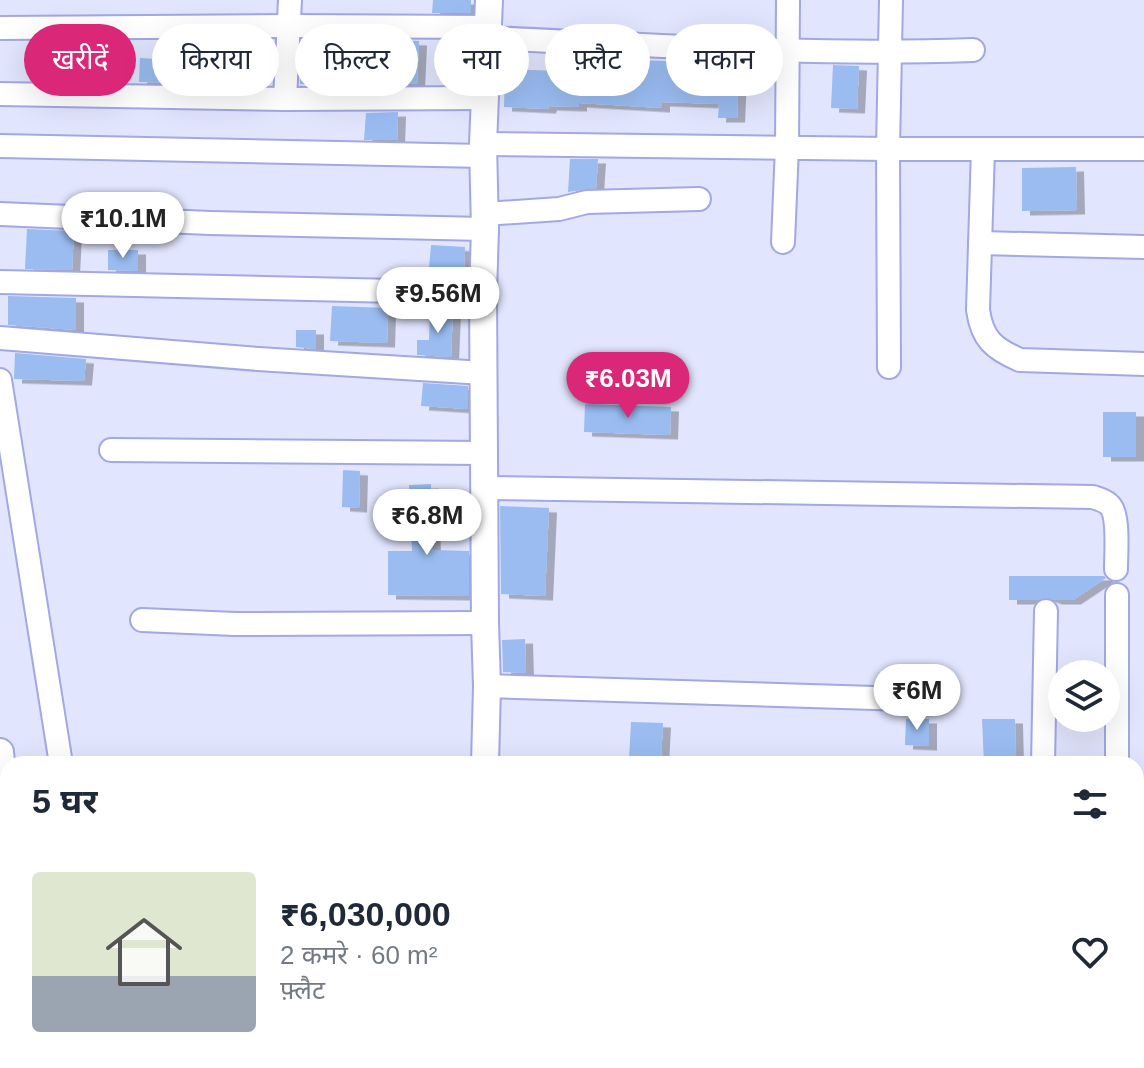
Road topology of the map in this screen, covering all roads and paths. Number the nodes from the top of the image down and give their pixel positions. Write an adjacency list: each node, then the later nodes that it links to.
1 (290, 0): 6 (street)
2 (489, 0): 5 (street)
3 (788, 0): 10 (street)
4 (891, 0): 12 (street)
5 (489, 24)
6 (288, 26): 7 (street); 8 (street); 15 (street)
7 (0, 28)
8 (434, 30)
9 (529, 34): 10 (street)
10 (787, 50): 12 (street); 17 (street)
11 (973, 50): 12 (street)
12 (889, 53): 18 (street)
13 (0, 94): 15 (street)
14 (486, 98): 15 (street); 21 (street)
15 (285, 99)
16 (0, 146): 21 (street)
17 (787, 147): 18 (street); 21 (street); 25 (street)
18 (888, 149): 19 (street); 32 (street)
19 (983, 149): 20 (street); 26 (street)
20 (1144, 149)
21 (483, 150): 24 (street)
22 (699, 199): 24 (street)
23 (0, 214): 24 (street)
24 (485, 222): 29 (street)
25 (783, 242)
26 (980, 243): 27 (street); 31 (street)
27 (1144, 247)
28 (0, 282): 29 (street)
29 (483, 293): 33 (street)
30 (0, 338): 33 (street)
31 (1144, 364)
32 (889, 367)
33 (484, 373): 36 (street)
34 (0, 380): 45 (street)
35 (111, 450): 36 (street)
36 (485, 453): 37 (street)
37 (485, 488): 38 (street); 42 (street)
38 (1116, 569)
39 (1117, 595): 48 (street)
40 (1046, 611): 47 (street)
41 (142, 620): 42 (street)
42 (485, 623): 43 (street)
43 (487, 686): 44 (street); 46 (street)
44 (906, 699)
45 (60, 756)
46 (485, 756)
47 (1043, 756)
48 (1117, 756)

